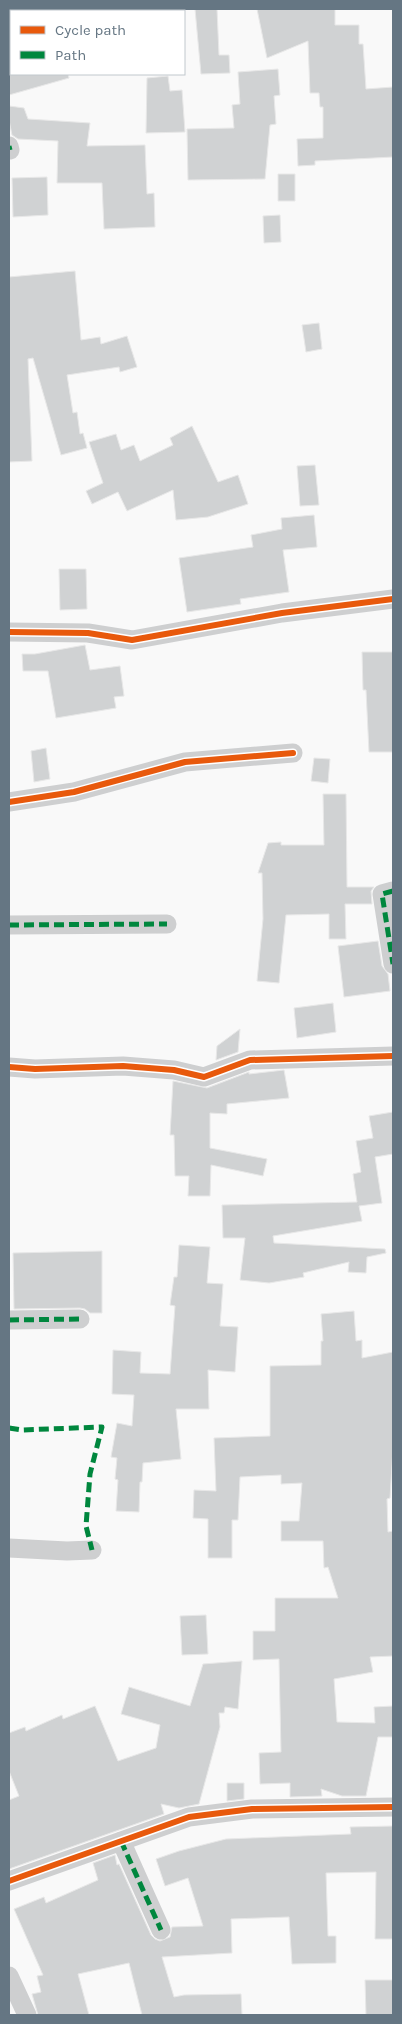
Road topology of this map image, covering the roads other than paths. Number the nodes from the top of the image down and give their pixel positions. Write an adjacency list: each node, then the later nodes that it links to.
1 (393, 599): 2 (street)
2 (9, 632)
3 (293, 752): 4 (street)
4 (9, 802)
5 (393, 891): 8 (street)
6 (167, 924): 7 (street)
7 (9, 925)
8 (393, 964)
9 (393, 1056): 10 (street)
10 (9, 1067)
11 (80, 1319): 12 (street)
12 (9, 1320)
13 (9, 1548): 14 (street)
14 (92, 1550)
15 (393, 1807): 16 (street)
16 (121, 1841): 17 (street); 18 (street)
17 (9, 1881)
18 (161, 1930)
19 (9, 1976): 20 (street)
20 (26, 2015)

